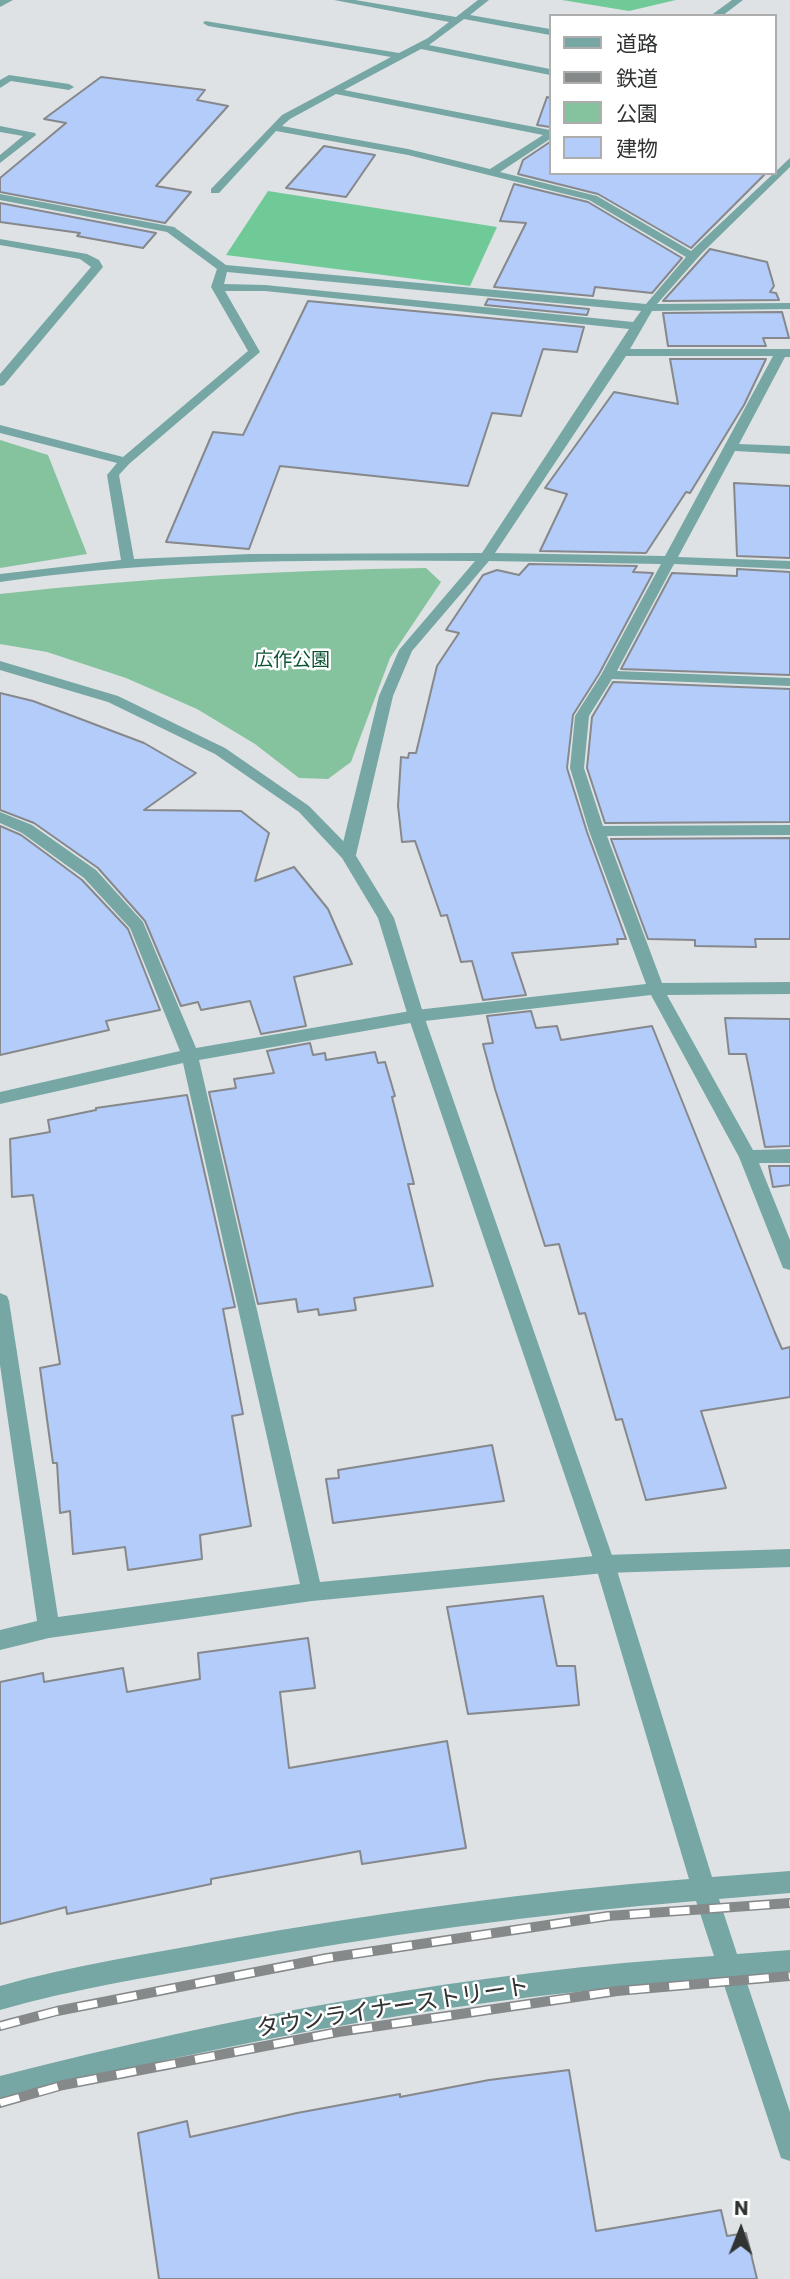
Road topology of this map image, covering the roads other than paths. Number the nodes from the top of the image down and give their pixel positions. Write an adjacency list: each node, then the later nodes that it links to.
1 (8, 0): 5 (street)
2 (339, 0): 7 (street)
3 (484, 0): 7 (street)
4 (738, 0): 6 (street)
5 (0, 4)
6 (718, 14)
7 (460, 18): 9 (street); 10 (street)
8 (208, 23): 11 (street)
9 (548, 32)
10 (419, 46): 11 (street); 12 (street)
11 (400, 56): 15 (street)
12 (548, 72)
13 (0, 85): 14 (street)
14 (69, 87)
15 (334, 91): 16 (street); 18 (street)
16 (274, 128): 22 (street); 23 (street)
17 (0, 130): 20 (street)
18 (548, 134)
19 (548, 135): 22 (street)
20 (0, 160)
21 (790, 161): 26 (street)
22 (494, 172): 26 (street)
23 (215, 191)
24 (2, 201): 27 (street)
25 (0, 242): 34 (street)
26 (694, 257): 30 (street)
27 (223, 268): 28 (street); 30 (street)
28 (217, 287): 31 (street); 38 (street)
29 (790, 306): 30 (street)
30 (649, 307): 31 (street)
31 (635, 326): 32 (street)
32 (622, 352): 33 (street); 39 (street)
33 (785, 353): 36 (street)
34 (0, 382)
35 (0, 429): 38 (street)
36 (730, 447): 37 (street); 40 (street)
37 (790, 450)
38 (125, 461): 41 (street)
39 (487, 555): 40 (street); 41 (street); 50 (street)
40 (670, 559): 42 (street); 45 (street)
41 (128, 565): 43 (street)
42 (790, 565)
43 (0, 578)
44 (0, 665): 50 (street)
45 (608, 675): 46 (street); 49 (street)
46 (790, 682)
47 (0, 817): 54 (street)
48 (790, 830): 49 (street)
49 (597, 831): 52 (street)
50 (348, 855): 53 (street)
51 (790, 988): 52 (street)
52 (656, 989): 53 (street); 57 (street)
53 (416, 1016): 54 (street); 61 (street)
54 (190, 1055): 55 (street); 62 (street)
55 (0, 1098)
56 (790, 1156): 57 (street)
57 (748, 1157): 58 (street)
58 (790, 1263)
59 (0, 1301): 63 (street)
60 (790, 1558): 61 (street)
61 (605, 1564): 62 (street); 66 (street)
62 (313, 1591): 63 (street)
63 (49, 1628): 64 (street)
64 (0, 1640)
65 (790, 1882): 66 (street)
66 (704, 1889): 68 (street); 69 (street)
67 (790, 1962): 68 (street, タウンライナーストリート)
68 (731, 1966): 70 (street, タウンライナーストリート); 71 (street)
69 (0, 1997)
70 (0, 2088)
71 (790, 2149)

